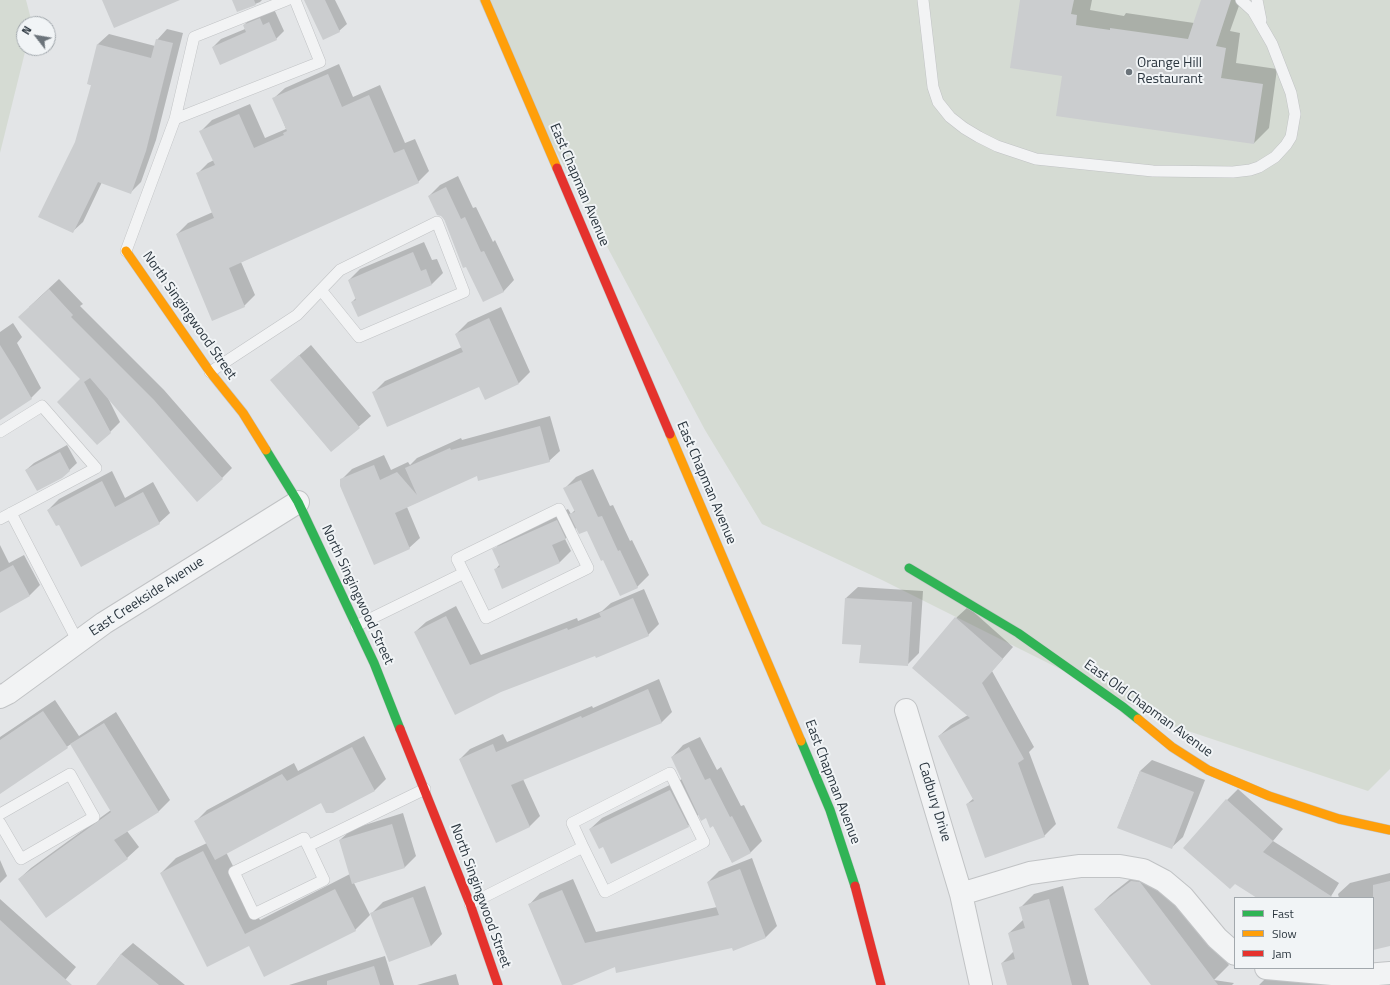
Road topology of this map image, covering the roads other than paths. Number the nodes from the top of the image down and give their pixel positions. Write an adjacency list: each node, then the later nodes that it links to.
1 (287, 0): 8 (lane)
2 (295, 0): 8 (lane)
3 (485, 0): 34 (street, East Chapman Avenue)
4 (923, 0): 7 (lane)
5 (1240, 0): 7 (lane)
6 (1257, 0): 7 (lane)
7 (1261, 24)
8 (175, 119): 9 (lane)
9 (126, 251): 11 (street, North Singingwood Street)
10 (321, 290): 10 (lane); 11 (lane)
11 (210, 372): 13 (street, North Singingwood Street)
12 (0, 432): 14 (lane)
13 (298, 502): 18 (street, North Singingwood Street); 19 (street, East Creekside Avenue)
14 (11, 513): 15 (lane); 19 (lane)
15 (0, 519)
16 (909, 568): 25 (street, East Old Chapman Avenue)
17 (464, 573): 17 (lane); 18 (lane)
18 (356, 626): 22 (street, North Singingwood Street)
19 (78, 642): 20 (street, East Creekside Avenue)
20 (0, 697)
21 (906, 710): 28 (street, Cadbury Drive)
22 (425, 789): 26 (lane); 29 (street, North Singingwood Street)
23 (0, 814): 24 (lane)
24 (0, 823)
25 (1390, 830)
26 (308, 846): 26 (lane)
27 (583, 847): 27 (lane); 29 (lane)
28 (961, 894): 30 (street); 35 (street, Cadbury Drive)
29 (470, 904): 33 (street, North Singingwood Street)
30 (1234, 953)
31 (1277, 969): 32 (street)
32 (1390, 973)
33 (498, 985)
34 (881, 985)
35 (981, 985)

